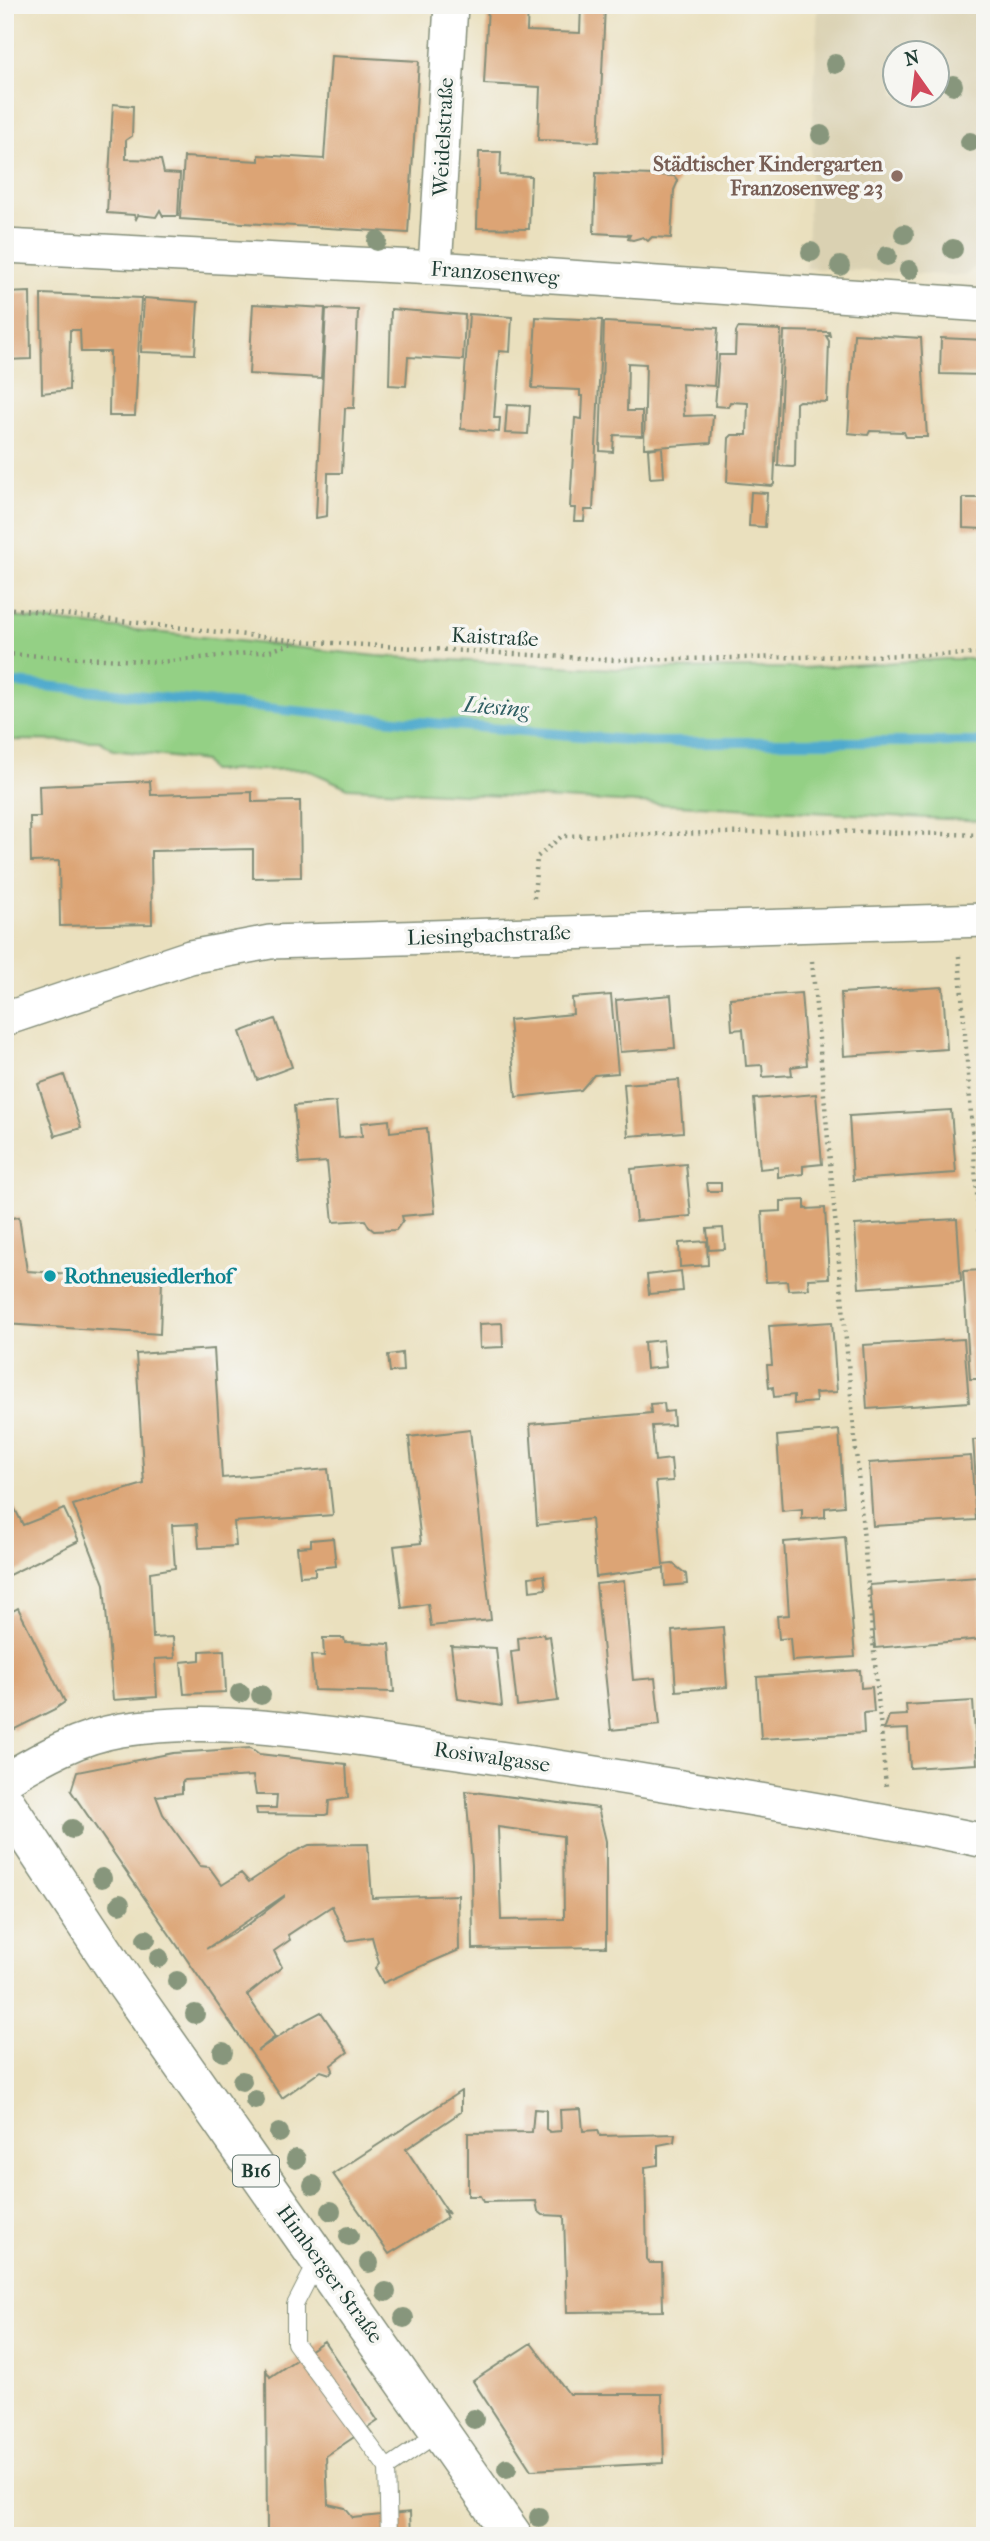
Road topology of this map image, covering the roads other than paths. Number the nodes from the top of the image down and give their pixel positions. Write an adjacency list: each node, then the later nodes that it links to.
1 (451, 5): 3 (street, Weidelstraße)
2 (5, 246): 3 (street, Franzosenweg)
3 (435, 268): 4 (street, Franzosenweg)
4 (985, 305)
5 (971, 920): 6 (street, Liesingbachstraße)
6 (5, 1019)
7 (5, 1780): 9 (street, Rosiwalgasse)
8 (5, 1802): 10 (main road, Himberger Straße / B16)
9 (985, 1841)
10 (318, 2260): 11 (main road, Himberger Straße / B16); 12 (lane)
11 (441, 2431): 12 (lane); 14 (main road, Himberger Straße / B16)
12 (387, 2468): 13 (lane)
13 (389, 2536)
14 (513, 2536)

